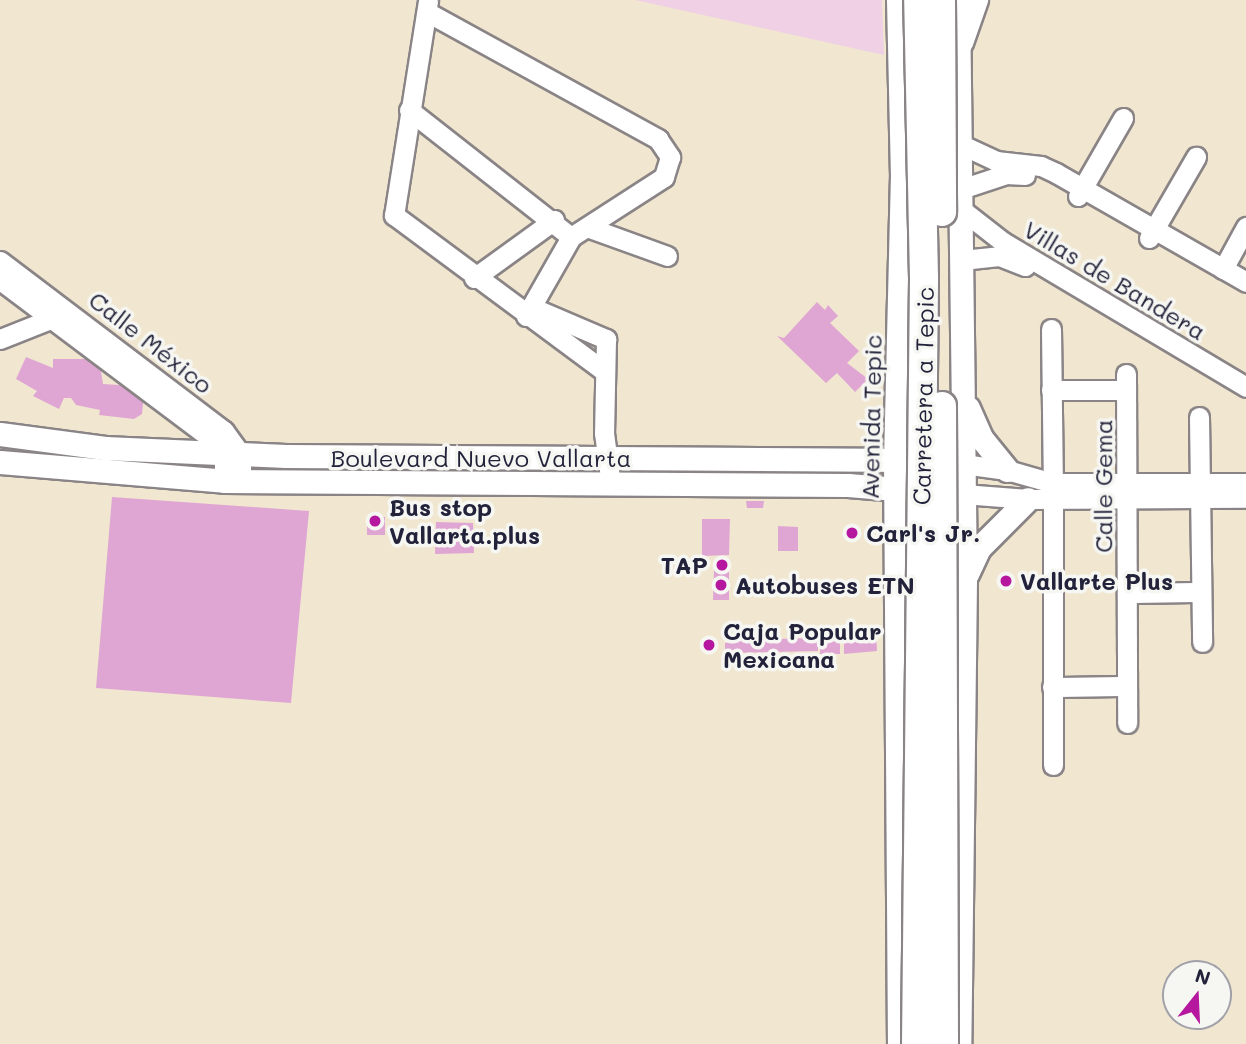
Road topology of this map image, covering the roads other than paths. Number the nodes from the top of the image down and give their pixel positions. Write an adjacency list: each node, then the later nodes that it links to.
1 (898, 0): 42 (main road, Avenida Tepic)
2 (918, 0): 67 (highway, Carretera a Tepic, bridge)
3 (941, 0): 68 (highway, Carretera a Tepic, bridge)
4 (958, 0): 7 (main road)
5 (978, 0): 7 (street)
6 (428, 6): 8 (street); 17 (street)
7 (958, 64): 10 (main road)
8 (409, 110): 15 (street); 24 (street)
9 (1123, 118): 13 (street)
10 (960, 144): 12 (street); 14 (main road)
11 (1196, 157): 18 (street)
12 (1006, 168): 13 (street); 14 (street)
13 (1080, 193): 18 (street)
14 (961, 200): 19 (street, Villas de Bandera); 21 (main road)
15 (554, 220): 17 (street); 24 (street)
16 (1246, 226): 23 (street)
17 (579, 232): 20 (street); 28 (street)
18 (1151, 235): 23 (street); 27 (street)
19 (1001, 249): 21 (street, Villas de Bandera); 33 (street, Villas de Bandera)
20 (667, 256)
21 (962, 260): 36 (main road)
22 (0, 261): 40 (street, Calle México)
23 (1223, 269): 26 (street)
24 (474, 278): 28 (street)
25 (0, 279): 29 (street, Calle México)
26 (1246, 282)
27 (1246, 296)
28 (529, 312): 32 (street); 32 (street)
29 (53, 318): 31 (street); 40 (street, Calle México)
30 (1051, 329): 35 (street)
31 (0, 339)
32 (604, 371): 41 (street)
33 (1209, 371): 34 (street, Villas de Bandera); 37 (street, Villas de Bandera)
34 (1246, 387)
35 (1051, 390): 52 (street); 53 (street, Calle Gema)
36 (964, 396): 44 (main road); 45 (main road)
37 (1246, 399)
38 (1199, 417): 51 (street)
39 (0, 434): 40 (main road, Boulevard Nuevo Vallarta)
40 (232, 454): 41 (main road, Boulevard Nuevo Vallarta); 46 (street)
41 (610, 456): 42 (main road, Boulevard Nuevo Vallarta); 48 (street)
42 (895, 459): 44 (main road, Boulevard Nuevo Vallarta); 50 (main road, Avenida Tepic)
43 (0, 462): 46 (main road, Boulevard Nuevo Vallarta)
44 (963, 464): 45 (street); 54 (main road)
45 (1007, 470): 52 (street)
46 (232, 481): 48 (main road, Boulevard Nuevo Vallarta)
47 (1246, 483): 51 (street)
48 (611, 485): 49 (main road, Boulevard Nuevo Vallarta)
49 (854, 485): 50 (main road, Boulevard Nuevo Vallarta); 57 (main road)
50 (896, 489): 54 (main road, Boulevard Nuevo Vallarta); 57 (main road, Avenida Tepic)
51 (1201, 490): 53 (street); 55 (street); 59 (street)
52 (1053, 491): 53 (street); 56 (street); 63 (street)
53 (1128, 491): 60 (street, Calle Gema)
54 (963, 494): 56 (street); 58 (main road)
55 (1246, 498)
56 (1028, 499): 58 (main road)
57 (896, 516): 66 (main road, Avenida Tepic)
58 (965, 580): 69 (main road)
59 (1201, 592): 60 (street); 61 (street)
60 (1128, 593): 62 (street, Calle Gema)
61 (1202, 642)
62 (1127, 686): 63 (street); 64 (street, Calle Gema)
63 (1052, 687): 65 (street)
64 (1127, 723)
65 (1053, 765)
66 (900, 1044)
67 (916, 1044)
68 (944, 1044)
69 (959, 1044)

